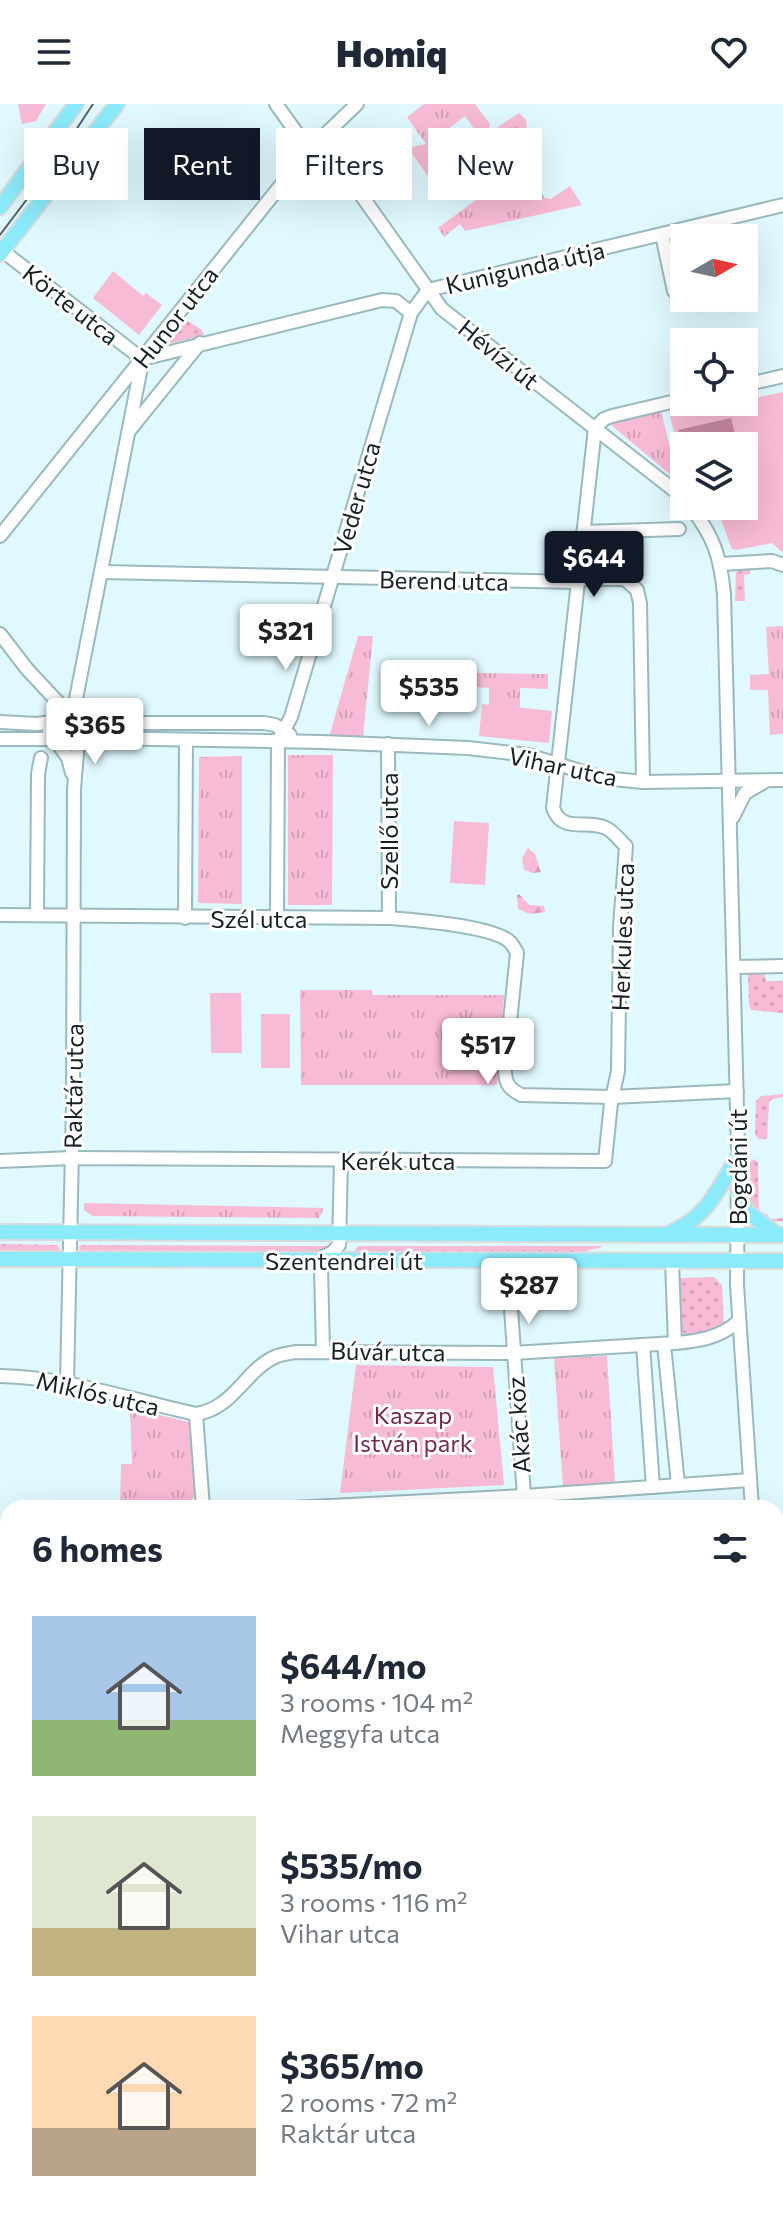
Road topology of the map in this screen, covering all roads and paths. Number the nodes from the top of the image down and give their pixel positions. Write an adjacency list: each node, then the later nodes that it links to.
1 (76, 104): 10 (main road)
2 (117, 104): 12 (main road)
3 (276, 104): 5 (street, Hévízi út)
4 (357, 104): 6 (street, Hunor utca)
5 (299, 128)
6 (331, 128)
7 (276, 192): 17 (street, Hunor utca)
8 (364, 200): 14 (street, Hévízi út)
9 (783, 205): 11 (street, Kunigunda útja)
10 (0, 207)
11 (662, 235): 13 (street); 14 (street, Kunigunda útja)
12 (1, 251): 17 (street, Körte utca)
13 (670, 272)
14 (428, 290): 15 (street, Kunigunda útja); 21 (street, Hévízi út)
15 (411, 313): 16 (street); 31 (street, Veder utca)
16 (200, 343): 17 (street); 22 (street)
17 (142, 359): 22 (street); 27 (street, Hunor utca)
18 (783, 376): 19 (street)
19 (758, 382)
20 (670, 402): 21 (street)
21 (595, 428): 23 (street, Hévízi út); 26 (street)
22 (128, 432): 30 (street)
23 (670, 487)
24 (699, 520): 28 (street)
25 (679, 529): 26 (street)
26 (583, 532): 32 (street)
27 (0, 536)
28 (721, 564): 29 (street); 44 (street, Bogdáni út)
29 (783, 565)
30 (102, 572): 31 (street, Berend utca); 34 (street)
31 (333, 576): 32 (street, Berend utca); 36 (street, Veder utca)
32 (578, 582): 43 (street); 46 (street, Berend utca)
33 (0, 634): 34 (street)
34 (65, 717): 35 (street, Vihar utca); 36 (street, Vihar utca); 39 (street, Raktár utca); 40 (street, Raktár utca)
35 (0, 722)
36 (281, 736): 38 (street); 41 (street, Vihar utca); 53 (street, Veder utca)
37 (0, 739): 40 (street)
38 (186, 740): 39 (street); 52 (street)
39 (78, 741): 40 (street); 47 (street, Raktár utca)
40 (56, 742): 47 (street, Raktár utca)
41 (388, 744): 43 (street, Vihar utca); 54 (street, Szellő utca)
42 (41, 758): 50 (street)
43 (558, 765): 46 (street, Vihar utca); 58 (street, Herkules utca)
44 (730, 780): 45 (street, Vihar utca); 46 (street, Vihar utca); 48 (street, Bogdáni út)
45 (777, 780): 48 (street, Bogdáni út)
46 (643, 782)
47 (74, 789): 51 (street, Raktár utca)
48 (731, 825): 56 (street, Bogdáni út)
49 (0, 915): 50 (street, Szél utca)
50 (37, 915): 51 (street, Szél utca)
51 (73, 915): 52 (street, Szél utca); 60 (street, Raktár utca)
52 (185, 918): 53 (street, Szél utca)
53 (277, 918): 54 (street, Szél utca)
54 (389, 918): 58 (street, Szél utca)
55 (783, 966): 56 (street)
56 (734, 967): 57 (street, Bogdáni út)
57 (737, 1091): 58 (street); 59 (street, Bogdáni út)
58 (612, 1097): 62 (street, Kerék utca)
59 (738, 1156): 63 (street, Bogdáni út); 67 (main road)
60 (72, 1158): 61 (street, Kerék utca); 62 (street, Kerék utca); 65 (street, Raktár utca)
61 (0, 1161)
62 (341, 1161): 66 (street)
63 (738, 1190): 68 (street, Bogdáni út); 69 (main road)
64 (0, 1232): 65 (main road, Szentendrei út)
65 (70, 1233): 66 (main road, Szentendrei út); 71 (street, Raktár utca)
66 (340, 1234): 67 (main road, Szentendrei út); 72 (street)
67 (666, 1235): 68 (main road, Szentendrei út)
68 (737, 1235): 69 (main road, Szentendrei út); 76 (street, Bogdáni út)
69 (780, 1235)
70 (0, 1259): 71 (main road, Szentendrei út)
71 (70, 1260): 72 (main road, Szentendrei út); 83 (street, Raktár utca)
72 (313, 1260): 73 (main road, Szentendrei út); 80 (street)
73 (524, 1260): 74 (main road, Szentendrei út); 81 (street, Akác köz)
74 (672, 1261): 76 (main road, Szentendrei út); 78 (street)
75 (783, 1261): 76 (main road, Szentendrei út)
76 (737, 1262): 77 (street, Bogdáni út)
77 (739, 1321): 78 (street, Búvár utca); 85 (street, Bogdáni út)
78 (670, 1344): 79 (street, Búvár utca); 86 (street)
79 (643, 1345): 81 (street, Búvár utca); 87 (street)
80 (323, 1350): 81 (street, Búvár utca); 84 (street, Búvár utca)
81 (513, 1353): 88 (street, Akác köz)
82 (0, 1376): 83 (street, Miklós utca)
83 (67, 1382): 84 (street, Miklós utca)
84 (196, 1414): 89 (street)
85 (750, 1480): 86 (street); 91 (street, Bogdáni út)
86 (678, 1485): 87 (street)
87 (653, 1487): 88 (street)
88 (524, 1496): 90 (street)
89 (202, 1500)
90 (446, 1500)
91 (751, 1500)

